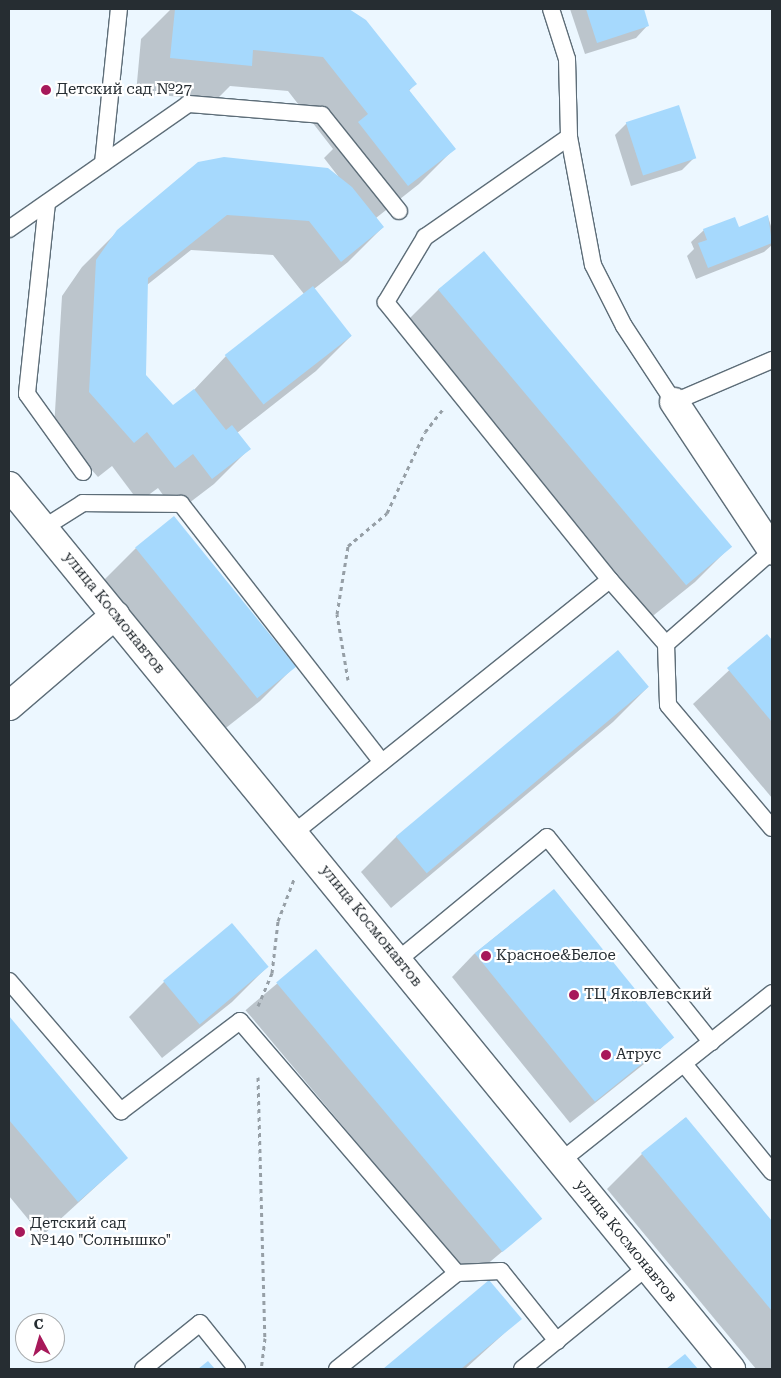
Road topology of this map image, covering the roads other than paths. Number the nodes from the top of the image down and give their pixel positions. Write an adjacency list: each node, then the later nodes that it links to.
1 (119, 9): 4 (lane)
2 (551, 9): 3 (lane)
3 (569, 137): 9 (lane); 14 (lane)
4 (103, 163): 5 (lane); 6 (lane)
5 (47, 202): 7 (lane); 10 (lane)
6 (399, 211)
7 (9, 229)
8 (772, 360): 9 (lane)
9 (674, 402): 13 (street)
10 (83, 472)
11 (9, 486): 12 (street, улица Космонавтов)
12 (45, 528): 15 (street, улица Космонавтов); 18 (lane)
13 (772, 551): 16 (lane)
14 (610, 580): 16 (lane); 18 (lane)
15 (115, 615): 17 (street); 20 (street, улица Космонавтов)
16 (666, 644): 19 (lane)
17 (9, 706)
18 (382, 762): 20 (lane)
19 (772, 828)
20 (300, 839): 21 (street, улица Космонавтов)
21 (398, 960): 24 (lane); 26 (street, улица Космонавтов)
22 (9, 981): 29 (lane)
23 (772, 993): 24 (lane)
24 (712, 1042): 25 (lane)
25 (684, 1064): 26 (lane); 27 (lane)
26 (561, 1161): 28 (street, улица Космонавтов)
27 (772, 1172)
28 (647, 1267): 30 (lane); 35 (street, улица Космонавтов)
29 (457, 1273): 30 (lane); 33 (lane)
30 (557, 1340): 34 (lane)
31 (143, 1369): 32 (lane)
32 (237, 1369)
33 (337, 1369)
34 (522, 1369)
35 (731, 1369)

